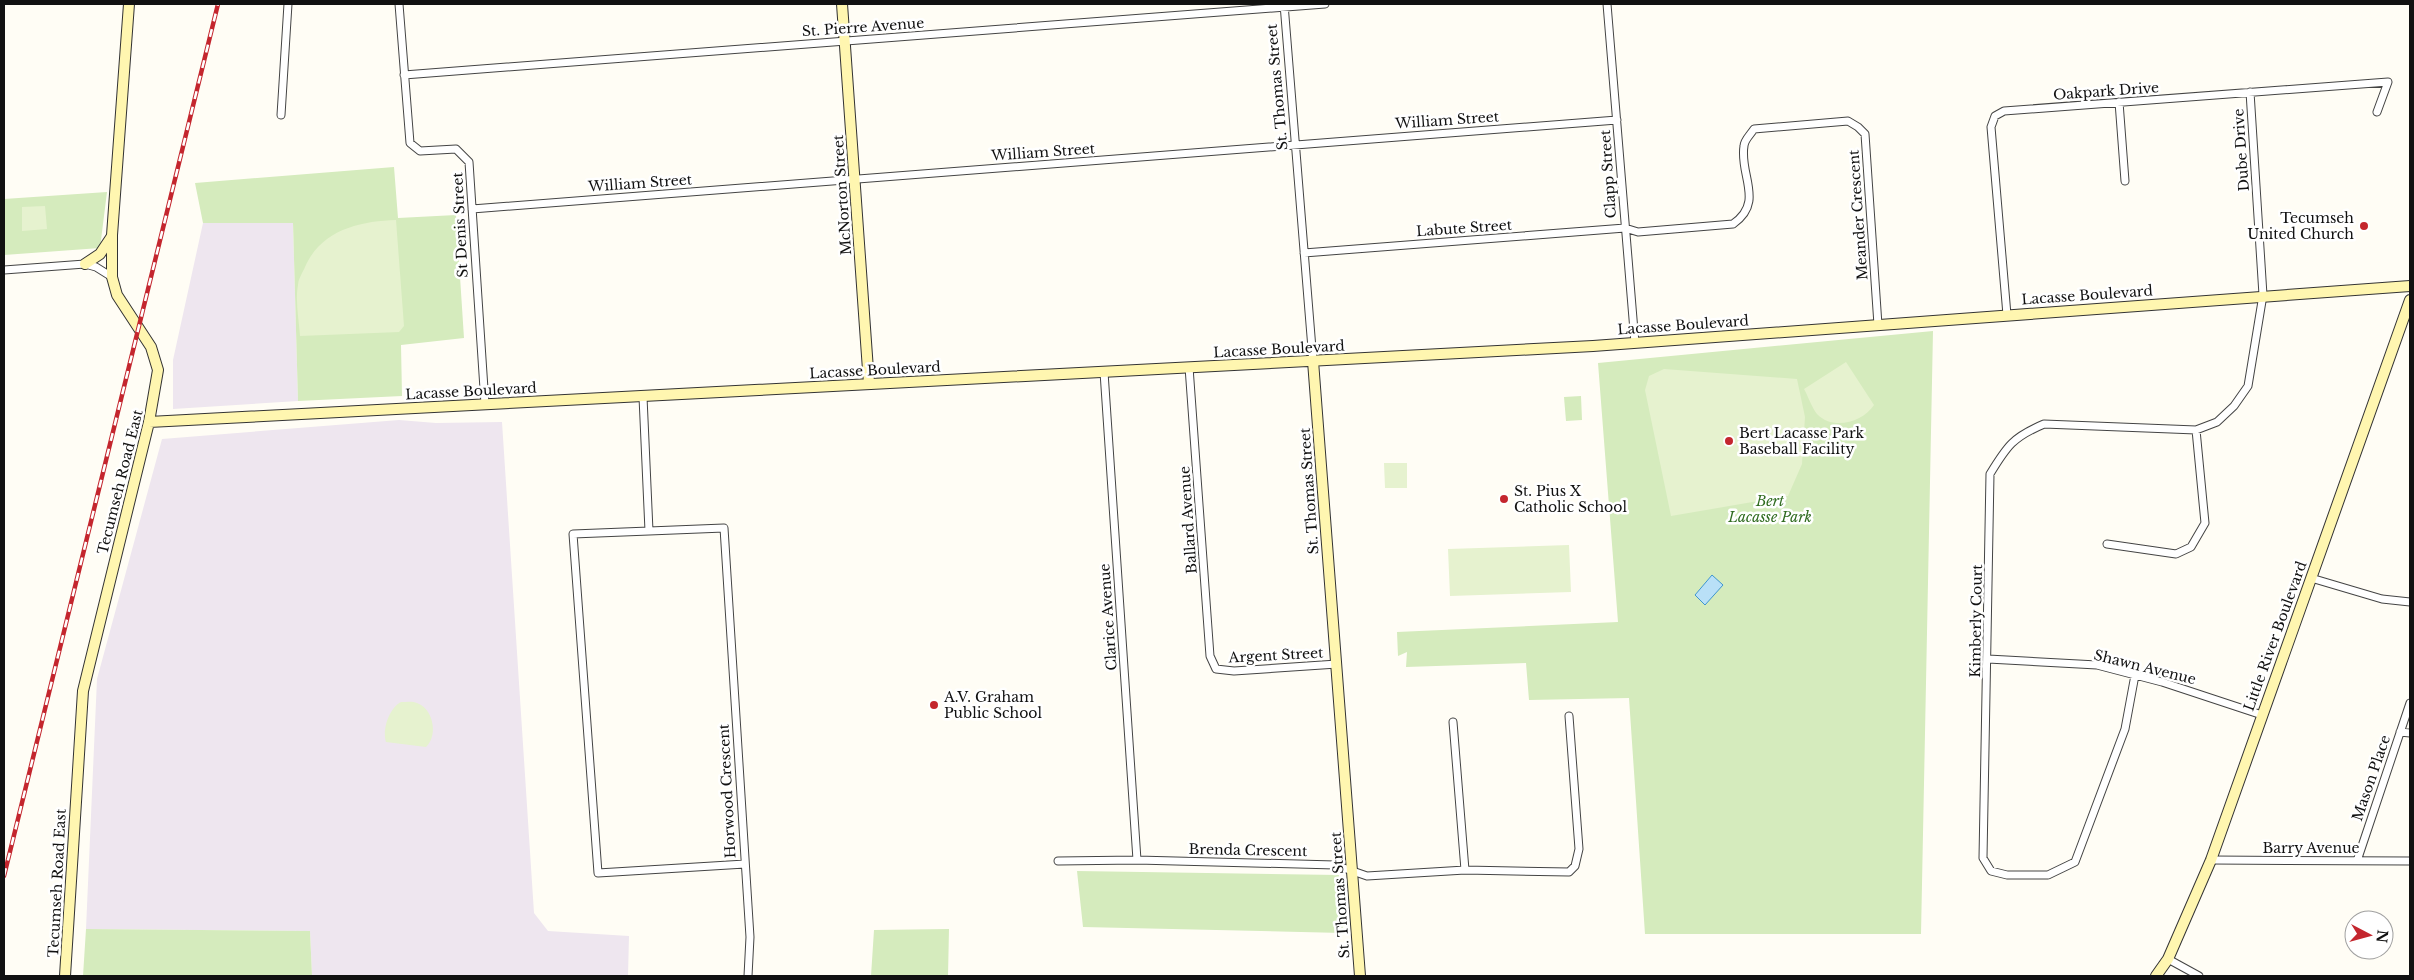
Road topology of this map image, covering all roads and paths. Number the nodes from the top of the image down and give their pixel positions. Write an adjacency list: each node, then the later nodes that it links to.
1 (288, 4): 13 (street)
2 (399, 4): 9 (street, St Denis Street)
3 (842, 4): 8 (street, McNorton Street)
4 (1324, 4): 6 (street, St. Pierre Avenue)
5 (1607, 4): 14 (street, Clapp Street)
6 (1284, 5): 8 (street, St. Pierre Avenue); 15 (street, St. Thomas Street)
7 (128, 6): 20 (street, Tecumseh Road East)
8 (845, 41): 9 (street, St. Pierre Avenue); 16 (street, McNorton Street)
9 (404, 75): 18 (street, St Denis Street)
10 (2250, 92): 11 (street, Oakpark Drive); 12 (street, Oakpark Drive); 26 (street, Dube Drive)
11 (2119, 102): 17 (street); 28 (street, Oakpark Drive)
12 (2377, 112)
13 (281, 115)
14 (1617, 120): 15 (street, William Street); 19 (street, Clapp Street)
15 (1296, 144): 16 (street, William Street); 21 (street, St. Thomas Street)
16 (855, 179): 18 (street, William Street); 34 (street, McNorton Street)
17 (2125, 181)
18 (472, 209): 36 (street, St Denis Street)
19 (1625, 228): 21 (street, Labute Street); 29 (street, Meander Crescent); 30 (street, Clapp Street)
20 (112, 235): 22 (street); 24 (street, Tecumseh Road East)
21 (1304, 253): 31 (street, St. Thomas Street)
22 (85, 264): 23 (street); 24 (street)
23 (4, 270)
24 (112, 277): 37 (street, Tecumseh Road East)
25 (2410, 286): 26 (street, Lacasse Boulevard)
26 (2263, 295): 28 (street, Lacasse Boulevard); 38 (street, Kimberly Court)
27 (2410, 300): 41 (street, Little River Boulevard)
28 (2007, 315): 29 (street, Lacasse Boulevard)
29 (1878, 325): 30 (street, Lacasse Boulevard)
30 (1635, 343): 31 (street, Lacasse Boulevard)
31 (1314, 361): 32 (street, Lacasse Boulevard); 44 (street, St. Thomas Street)
32 (1190, 367): 33 (street, Lacasse Boulevard); 45 (street, Ballard Avenue)
33 (1104, 372): 34 (street, Lacasse Boulevard); 53 (street, Clarice Avenue)
34 (869, 384): 35 (street, Lacasse Boulevard)
35 (643, 398): 36 (street, Lacasse Boulevard); 39 (street)
36 (485, 404): 37 (street, Lacasse Boulevard)
37 (149, 422): 62 (street, Tecumseh Road East)
38 (2196, 430): 40 (street); 43 (street, Kimberly Court)
39 (649, 531): 58 (street, Horwood Crescent); 58 (street, Horwood Crescent)
40 (2107, 544)
41 (2311, 578): 42 (street); 48 (street, Little River Boulevard)
42 (2410, 602)
43 (1988, 660): 46 (street, Shawn Avenue); 46 (street, Kimberly Court)
44 (1336, 664): 45 (street, Argent Street); 59 (street, St. Thomas Street)
45 (1216, 669)
46 (2135, 675): 48 (street, Shawn Avenue)
47 (2410, 703): 51 (street, Mason Place)
48 (2262, 715): 54 (street, Little River Boulevard)
49 (1569, 716): 60 (street, Brenda Crescent)
50 (1453, 722): 60 (street)
51 (2400, 732): 52 (street); 56 (street, Mason Place)
52 (2410, 732)
53 (1137, 860): 55 (street, Brenda Crescent); 59 (street, Brenda Crescent)
54 (2212, 860): 56 (street, Barry Avenue); 61 (street, Little River Boulevard)
55 (1058, 861)
56 (2357, 861): 57 (street, Barry Avenue)
57 (2410, 861)
58 (745, 864): 63 (street)
59 (1352, 870): 60 (street, Brenda Crescent); 64 (street, St. Thomas Street)
60 (1465, 870)
61 (2168, 959): 65 (street, Little River Boulevard); 66 (street)
62 (65, 976)
63 (748, 976)
64 (1360, 976)
65 (2156, 976)
66 (2199, 976)

